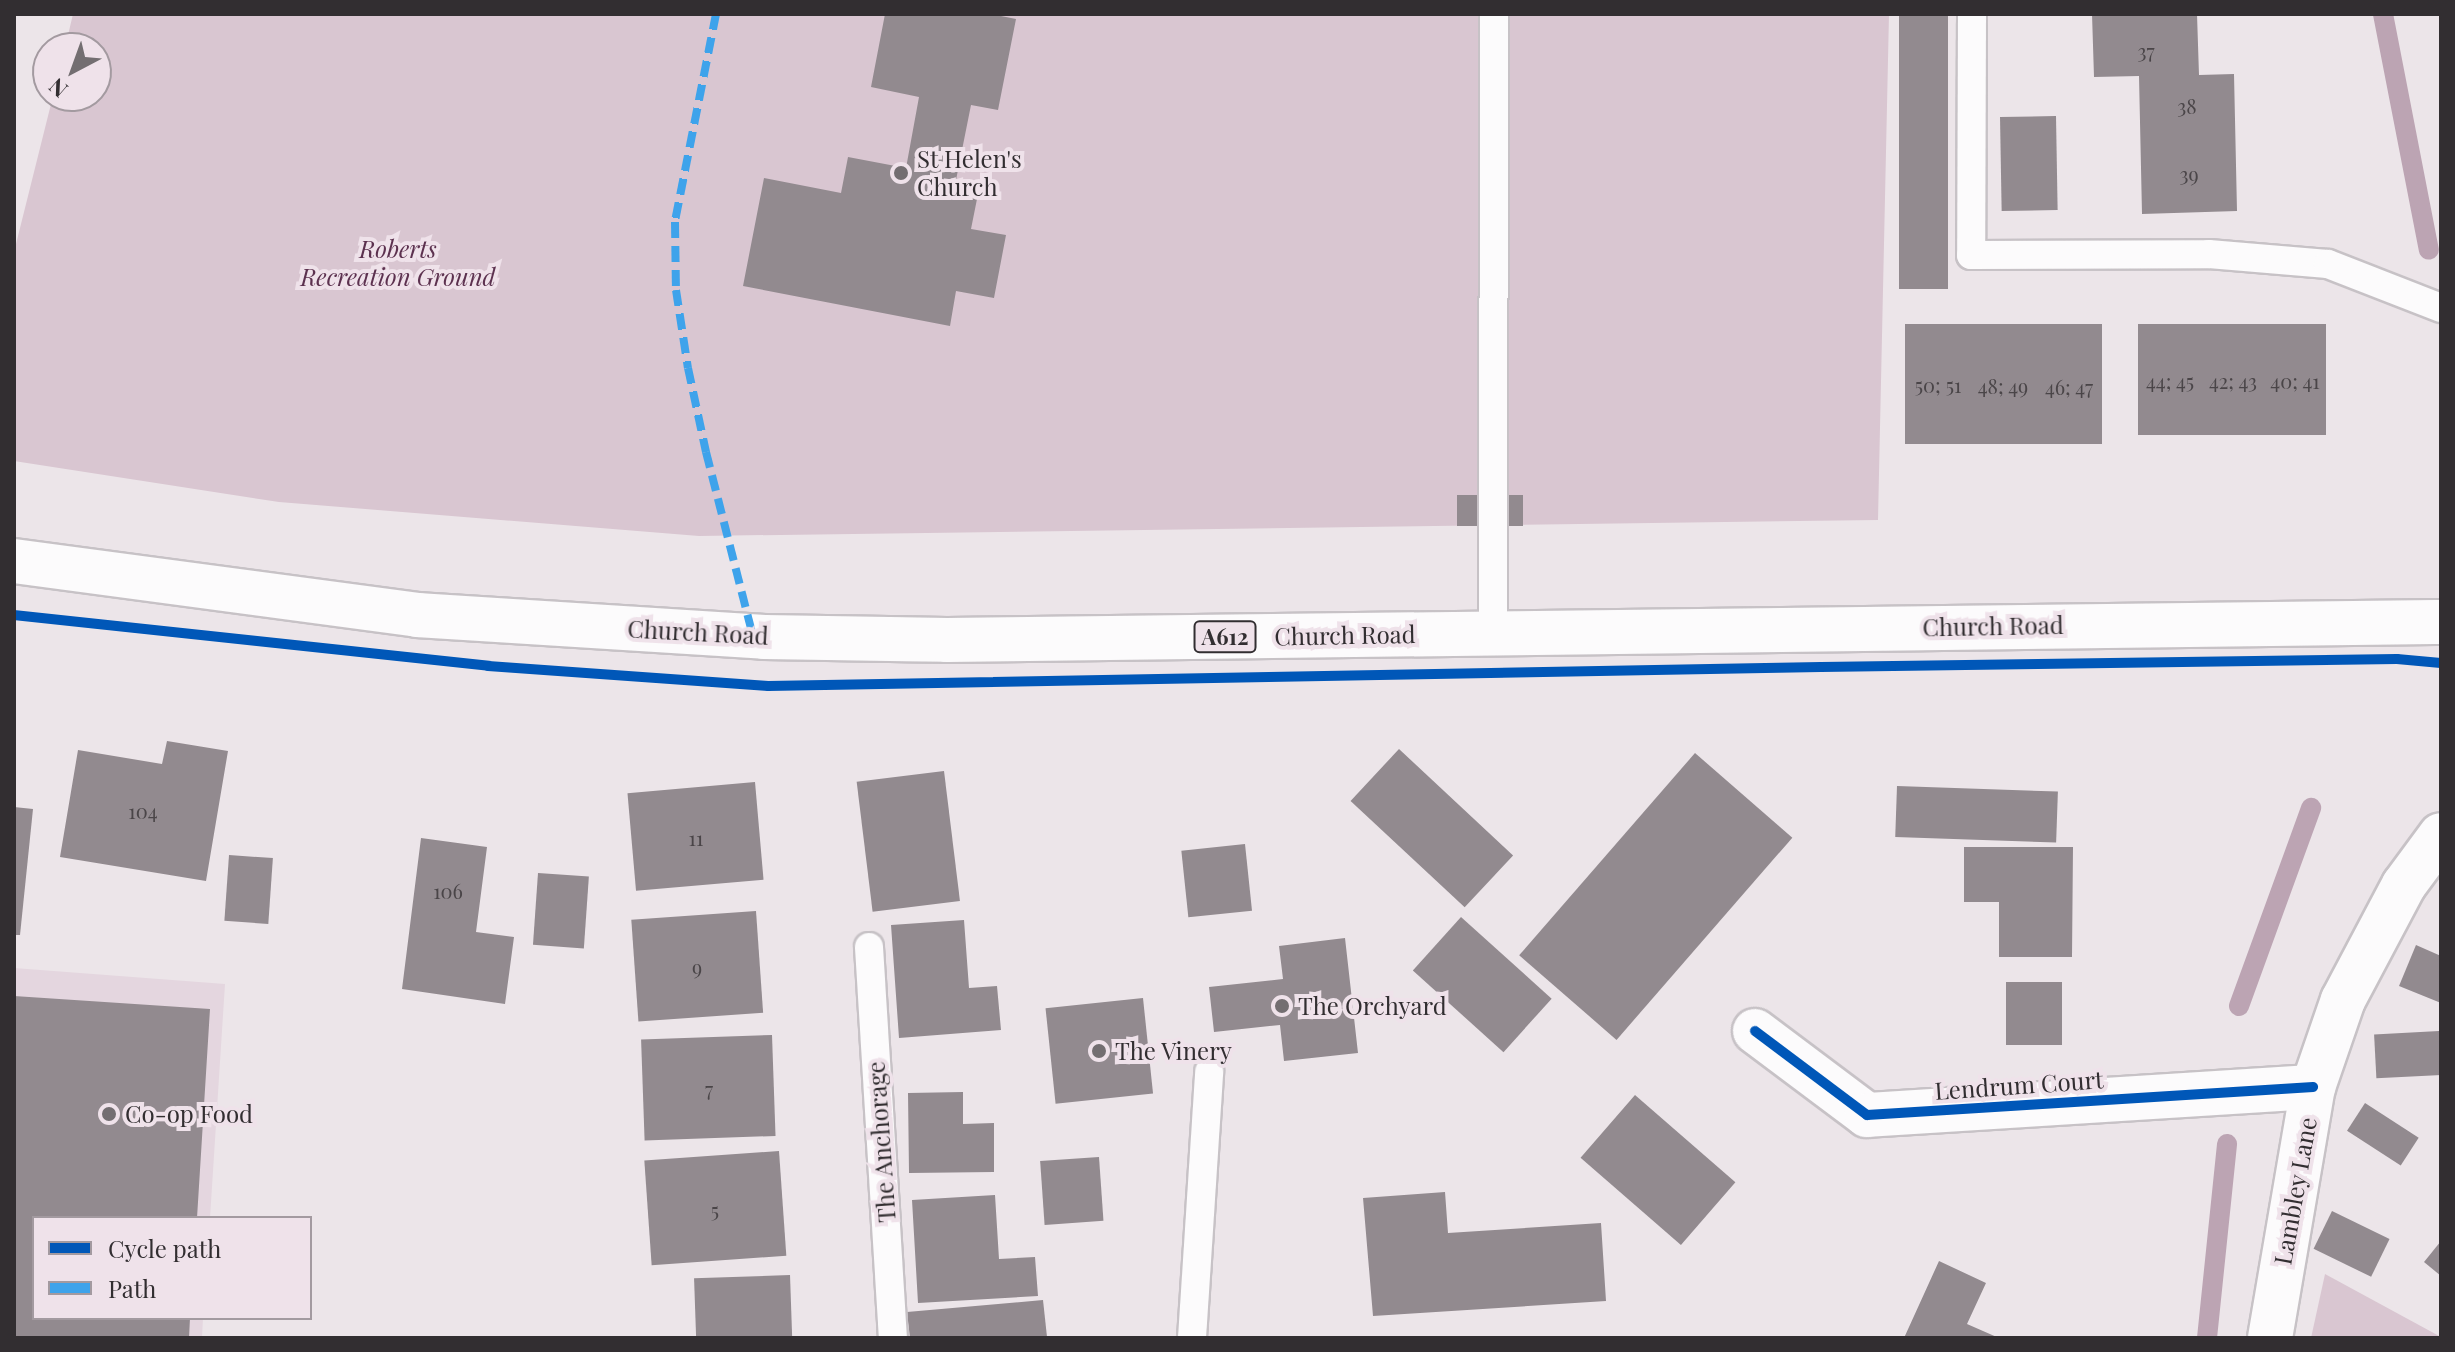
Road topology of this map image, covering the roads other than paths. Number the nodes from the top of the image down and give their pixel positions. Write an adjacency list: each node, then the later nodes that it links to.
1 (1494, 14): 6 (lane)
2 (1972, 14): 3 (lane)
3 (2441, 308)
4 (14, 561): 6 (main road, Church Road / A612)
5 (2441, 622): 6 (main road, Church Road / A612)
6 (1493, 634)
7 (2441, 835): 11 (main road, Lambley Lane)
8 (869, 947): 12 (lane, The Anchorage)
9 (1755, 1031): 11 (main road, Lendrum Court)
10 (1209, 1072): 13 (lane)
11 (2313, 1087): 14 (main road, Lambley Lane)
12 (893, 1338)
13 (1192, 1338)
14 (2270, 1338)

